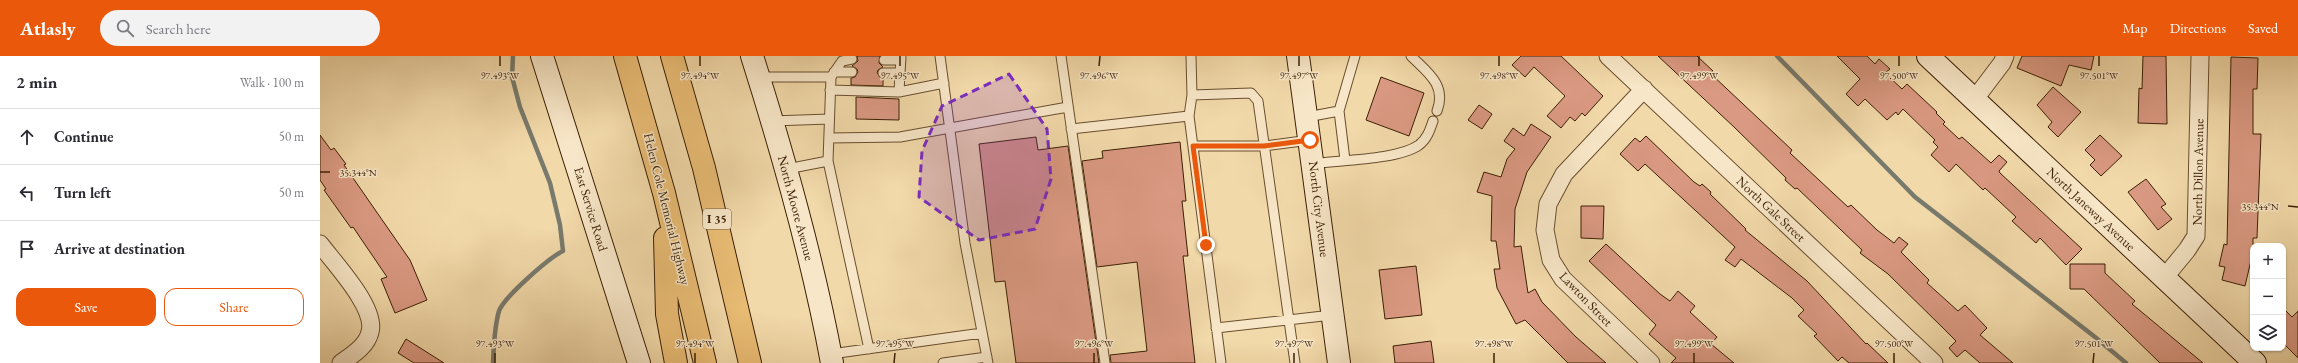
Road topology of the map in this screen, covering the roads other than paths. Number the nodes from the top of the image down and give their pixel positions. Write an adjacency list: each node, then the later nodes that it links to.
1 (542, 56): 58 (street, East Service Road)
2 (625, 56): 47 (highway, Helen Cole Memorial Highway)
3 (672, 56): 61 (highway, I 35)
4 (752, 56): 22 (street, North Moore Avenue)
5 (940, 56): 23 (lane)
6 (1061, 56): 29 (lane)
7 (1191, 56): 27 (lane)
8 (1298, 56): 33 (street, North City Avenue)
9 (1355, 56): 30 (lane)
10 (1411, 56): 31 (lane)
11 (1608, 56): 24 (street, North Gale Street)
12 (1928, 56): 28 (street, North Janeway Avenue)
13 (2005, 56): 28 (street)
14 (2200, 56): 49 (street, North Dillon Avenue)
15 (901, 58): 17 (lane); 20 (lane)
16 (852, 59): 21 (lane)
17 (884, 60)
18 (852, 72): 21 (lane)
19 (883, 73): 20 (lane)
20 (900, 73): 26 (lane)
21 (832, 74): 22 (lane); 25 (lane)
22 (759, 77): 35 (street, North Moore Avenue)
23 (944, 83): 26 (lane); 37 (lane)
24 (1644, 89): 67 (street, Lawton Street); 68 (street, North Gale Street)
25 (830, 90): 26 (lane); 34 (lane)
26 (899, 92)
27 (1192, 95): 32 (lane); 42 (lane)
28 (1974, 100): 49 (street, North Janeway Avenue)
29 (1068, 107): 37 (lane); 38 (lane)
30 (1339, 111): 33 (lane); 43 (lane)
31 (1437, 111)
32 (1189, 116): 38 (lane); 41 (lane)
33 (1306, 117): 40 (street, North City Avenue)
34 (830, 119): 35 (lane); 39 (lane)
35 (772, 121): 46 (street, North Moore Avenue)
36 (1433, 121): 43 (lane)
37 (949, 127): 39 (lane); 53 (lane)
38 (1072, 129): 63 (lane)
39 (829, 138): 44 (lane)
40 (1310, 140): 42 (lane); 45 (street, North City Avenue)
41 (1193, 146): 42 (lane); 52 (lane)
42 (1264, 146): 51 (lane)
43 (1345, 160): 45 (lane)
44 (828, 161): 46 (lane); 54 (lane)
45 (1312, 164): 50 (street, North City Avenue)
46 (787, 169): 55 (street, North Moore Avenue)
47 (664, 192): 59 (highway); 60 (highway, Helen Cole Memorial Highway)
48 (320, 244): 57 (street)
49 (2164, 278): 69 (street, North Janeway Avenue)
50 (1332, 315): 51 (lane); 66 (street, North City Avenue)
51 (1289, 322): 52 (lane); 65 (lane)
52 (1216, 328): 64 (lane)
53 (982, 333): 54 (lane); 56 (lane)
54 (869, 349): 55 (lane)
55 (831, 359)
56 (988, 360): 62 (lane)
57 (341, 363)
58 (639, 363)
59 (676, 363)
60 (705, 363)
61 (750, 363)
62 (943, 363)
63 (1105, 363)
64 (1221, 363)
65 (1295, 363)
66 (1339, 363)
67 (1651, 363)
68 (1934, 363)
69 (2255, 363)

